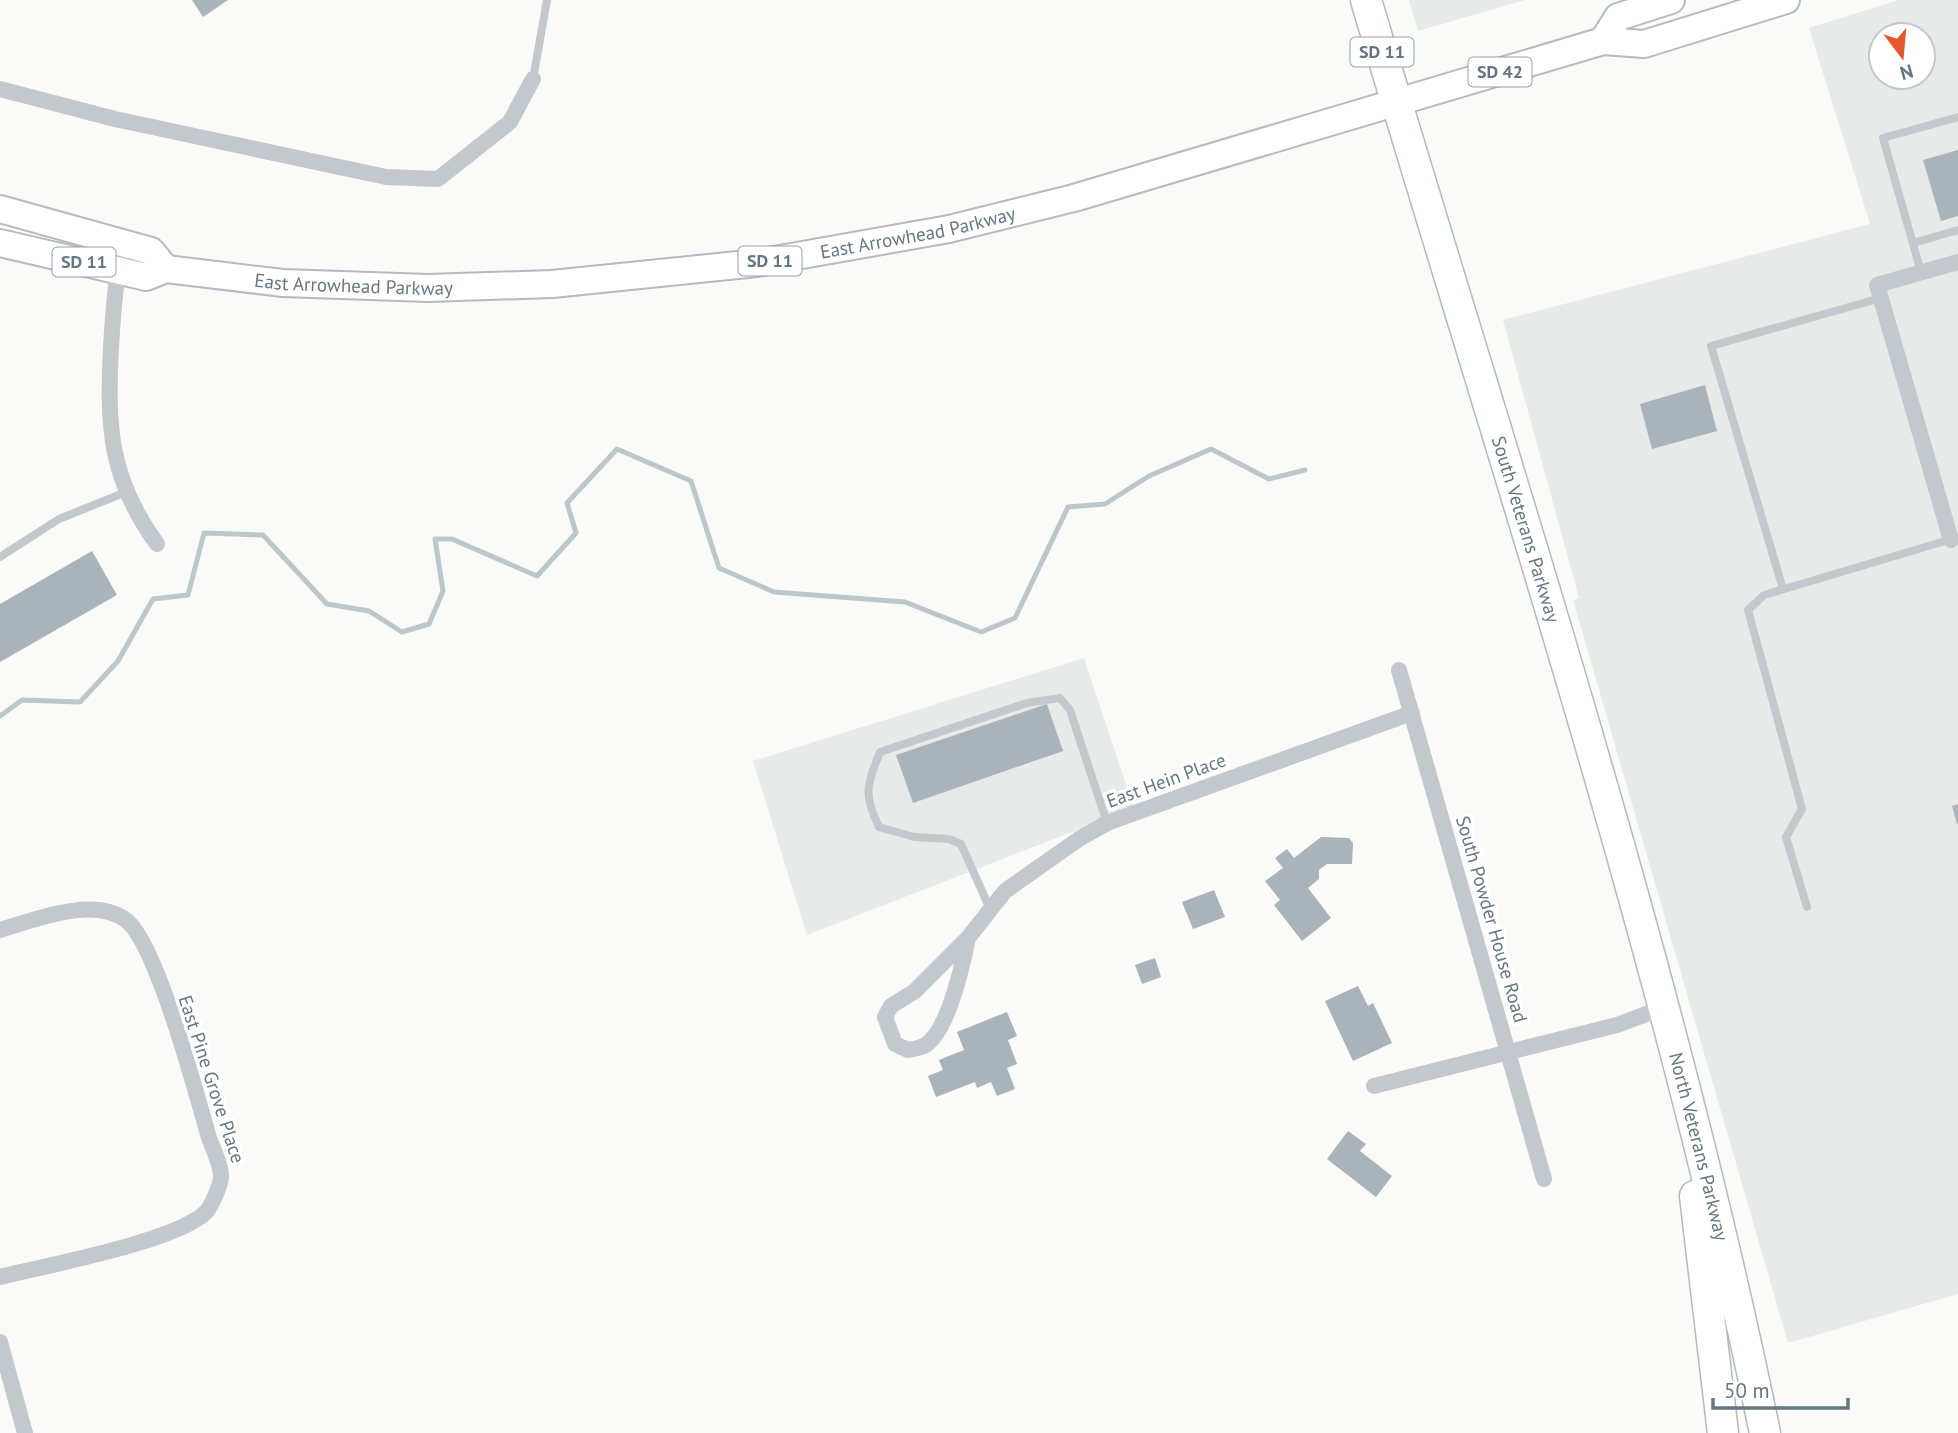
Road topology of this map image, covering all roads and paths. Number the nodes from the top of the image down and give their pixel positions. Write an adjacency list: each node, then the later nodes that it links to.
1 (547, 0): 6 (lane)
2 (1366, 0): 8 (highway, South Veterans Parkway / SD 11)
3 (1671, 0): 5 (main road)
4 (1786, 0): 5 (main road, East Arrowhead Parkway / SD 42)
5 (1603, 41): 8 (main road, East Arrowhead Parkway / SD 42)
6 (533, 79): 7 (street)
7 (0, 89)
8 (1396, 103): 16 (main road, East Arrowhead Parkway / SD 11); 32 (highway, South Veterans Parkway)
9 (1958, 117): 14 (lane)
10 (0, 209): 13 (main road, SD 11)
11 (1958, 230): 14 (lane)
12 (0, 243): 17 (main road, East Arrowhead Parkway / SD 11)
13 (124, 243): 16 (main road, SD 11); 17 (street)
14 (1913, 243): 18 (lane)
15 (1958, 262): 18 (street)
16 (166, 269): 17 (main road, East Arrowhead Parkway / SD 11)
17 (119, 270): 20 (street)
18 (1921, 272): 19 (street)
19 (1881, 298): 21 (street); 24 (lane)
20 (126, 492): 22 (street); 23 (lane)
21 (1955, 539): 24 (lane)
22 (157, 544)
23 (0, 557)
24 (1783, 589): 28 (lane)
25 (1399, 670): 26 (street, South Powder House Road)
26 (1412, 713): 27 (street, East Hein Place); 33 (street, South Powder House Road)
27 (1107, 823): 29 (street, East Hein Place); 29 (lane)
28 (1807, 907)
29 (990, 909): 31 (street, East Hein Place)
30 (0, 930): 37 (street, East Pine Grove Place)
31 (968, 938): 31 (street, East Hein Place)
32 (1665, 1007): 33 (street); 34 (highway, South Veterans Parkway)
33 (1508, 1052): 35 (street); 36 (street, South Powder House Road)
34 (1678, 1060): 40 (highway, North Veterans Parkway); 41 (highway, North Veterans Parkway)
35 (1374, 1086)
36 (1544, 1179)
37 (0, 1277)
38 (0, 1342): 39 (street)
39 (25, 1433)
40 (1723, 1433)
41 (1765, 1433)

